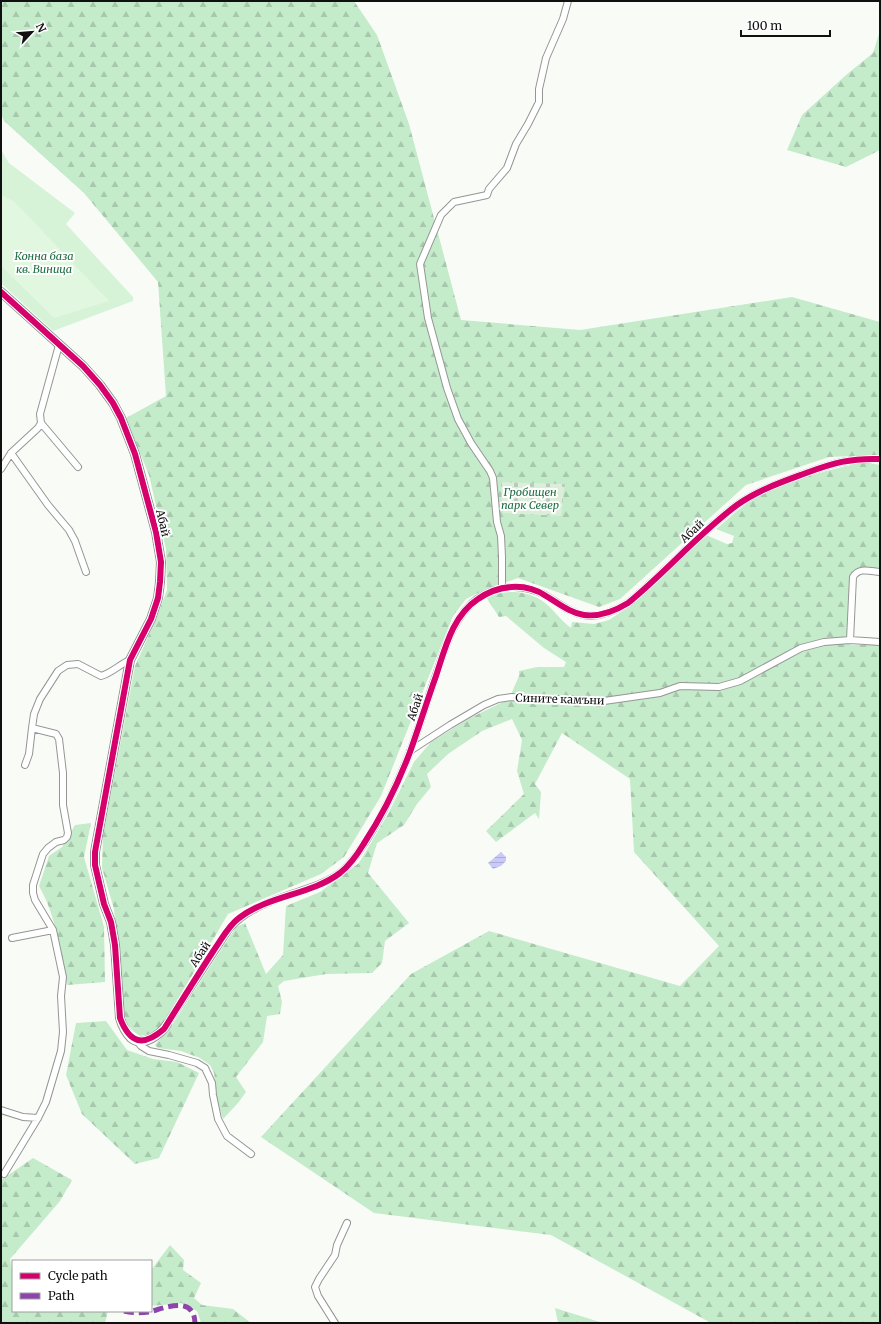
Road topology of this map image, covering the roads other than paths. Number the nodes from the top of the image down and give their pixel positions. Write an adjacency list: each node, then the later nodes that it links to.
1 (568, 1): 11 (street)
2 (1, 292): 3 (street, Абай)
3 (59, 345): 4 (street); 14 (street, Абай)
4 (41, 422): 5 (street); 7 (street)
5 (11, 452): 8 (street); 9 (street)
6 (880, 459): 11 (street, Абай)
7 (78, 467)
8 (1, 470)
9 (86, 572)
10 (880, 572): 12 (street)
11 (502, 588): 16 (street, Абай)
12 (850, 640): 13 (street, Сините камъни); 16 (street, Сините камъни)
13 (880, 642)
14 (130, 660): 15 (street); 21 (street, Абай)
15 (32, 728): 17 (street); 18 (street)
16 (410, 751): 20 (street, Абай)
17 (25, 765)
18 (53, 930): 19 (street); 23 (street)
19 (12, 938)
20 (167, 1024): 21 (street, Абай)
21 (136, 1040): 24 (street)
22 (1, 1110): 23 (street)
23 (38, 1118): 25 (street)
24 (251, 1154)
25 (4, 1174)
26 (347, 1224): 27 (street)
27 (335, 1323)

